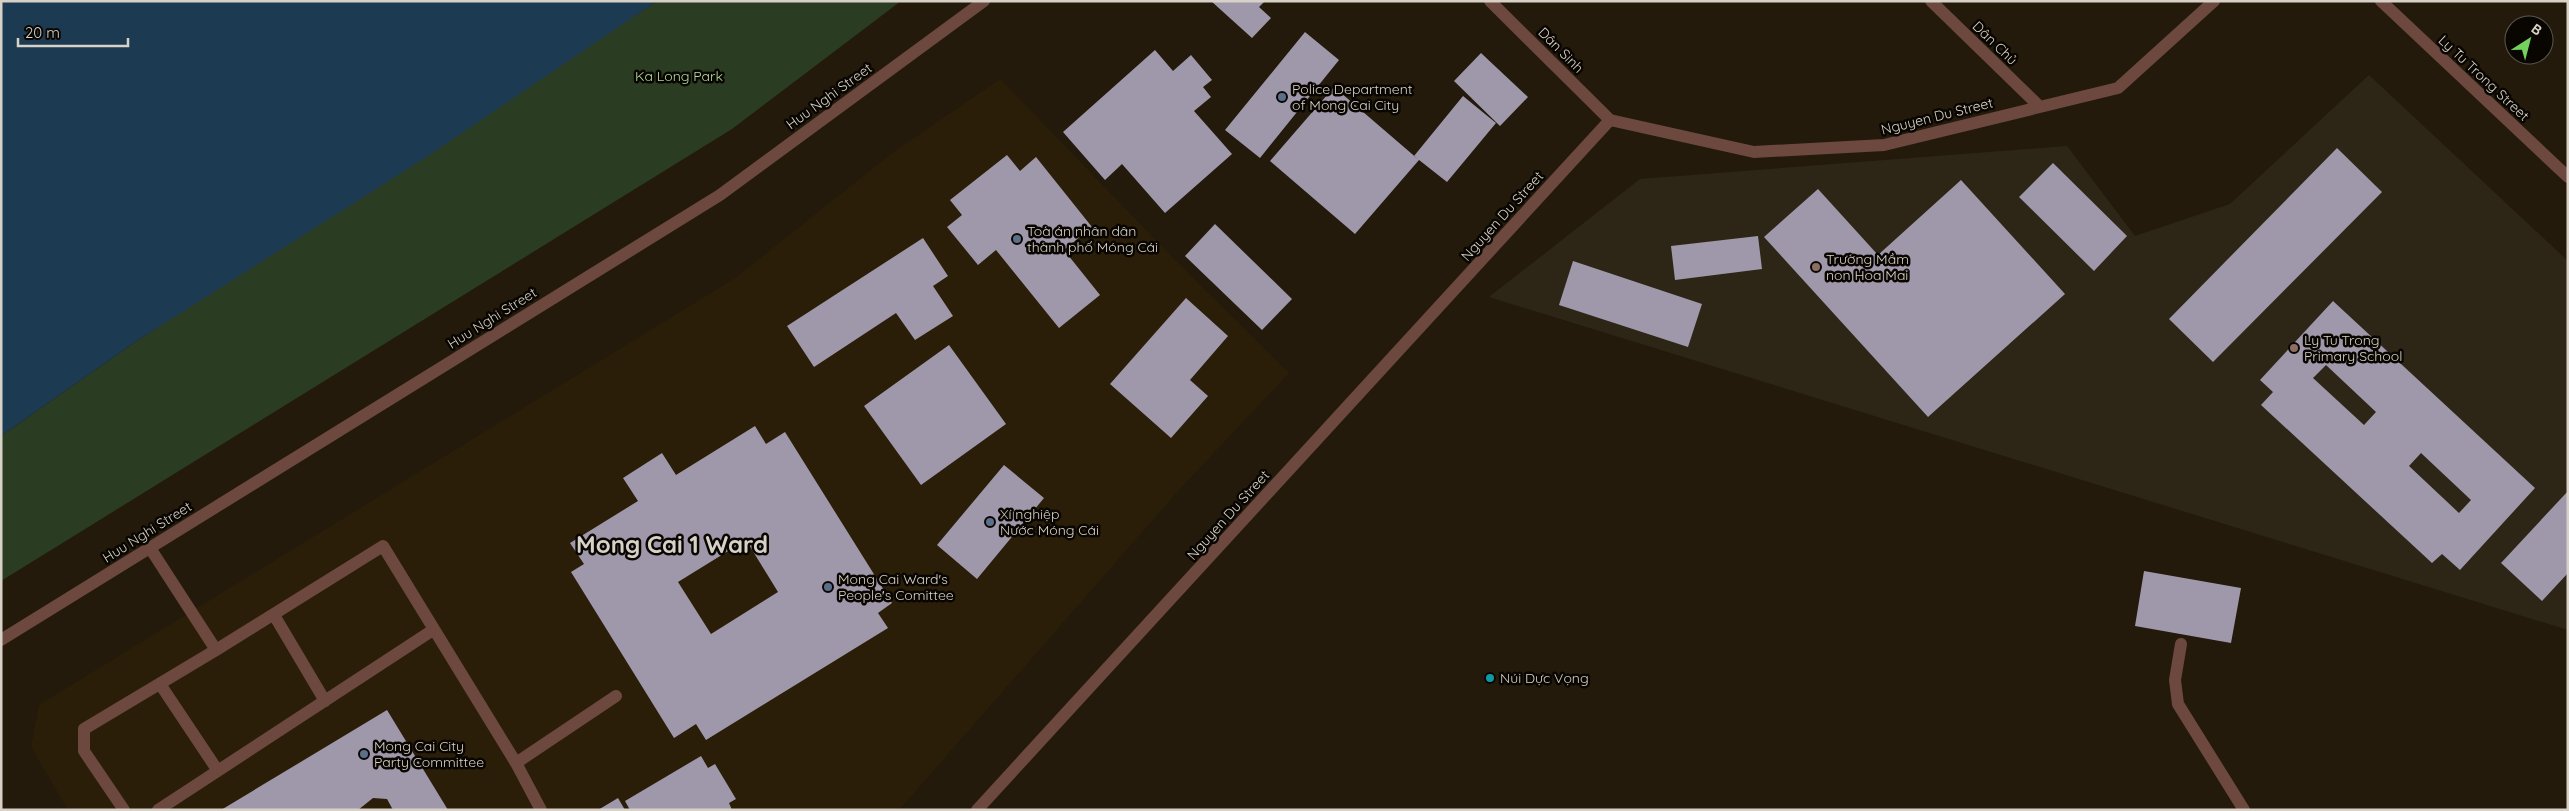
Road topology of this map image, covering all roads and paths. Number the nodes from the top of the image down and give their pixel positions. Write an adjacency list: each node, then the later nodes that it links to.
1 (984, 1): 9 (street, Huu Nghi Street)
2 (1490, 1): 7 (street, Dân Sinh)
3 (1931, 1): 6 (street, Dân Chủ)
4 (2214, 1): 6 (street, Nguyen Du Street)
5 (2381, 1): 8 (street, Ly Tu Trong Street)
6 (2039, 106): 7 (street, Nguyen Du Street)
7 (1610, 120): 23 (street, Nguyen Du Street)
8 (2568, 177)
9 (150, 548): 12 (street, Huu Nghi Street); 14 (street)
10 (274, 615): 11 (street); 14 (street); 17 (street)
11 (434, 630): 17 (street); 18 (street)
12 (1, 640)
13 (2181, 644): 24 (street)
14 (216, 650): 15 (street)
15 (160, 684): 19 (street); 20 (street)
16 (616, 696): 18 (street)
17 (325, 701): 19 (street)
18 (516, 763): 22 (street)
19 (218, 771): 21 (street)
20 (124, 810)
21 (158, 810)
22 (541, 810)
23 (977, 810)
24 (2244, 810)

